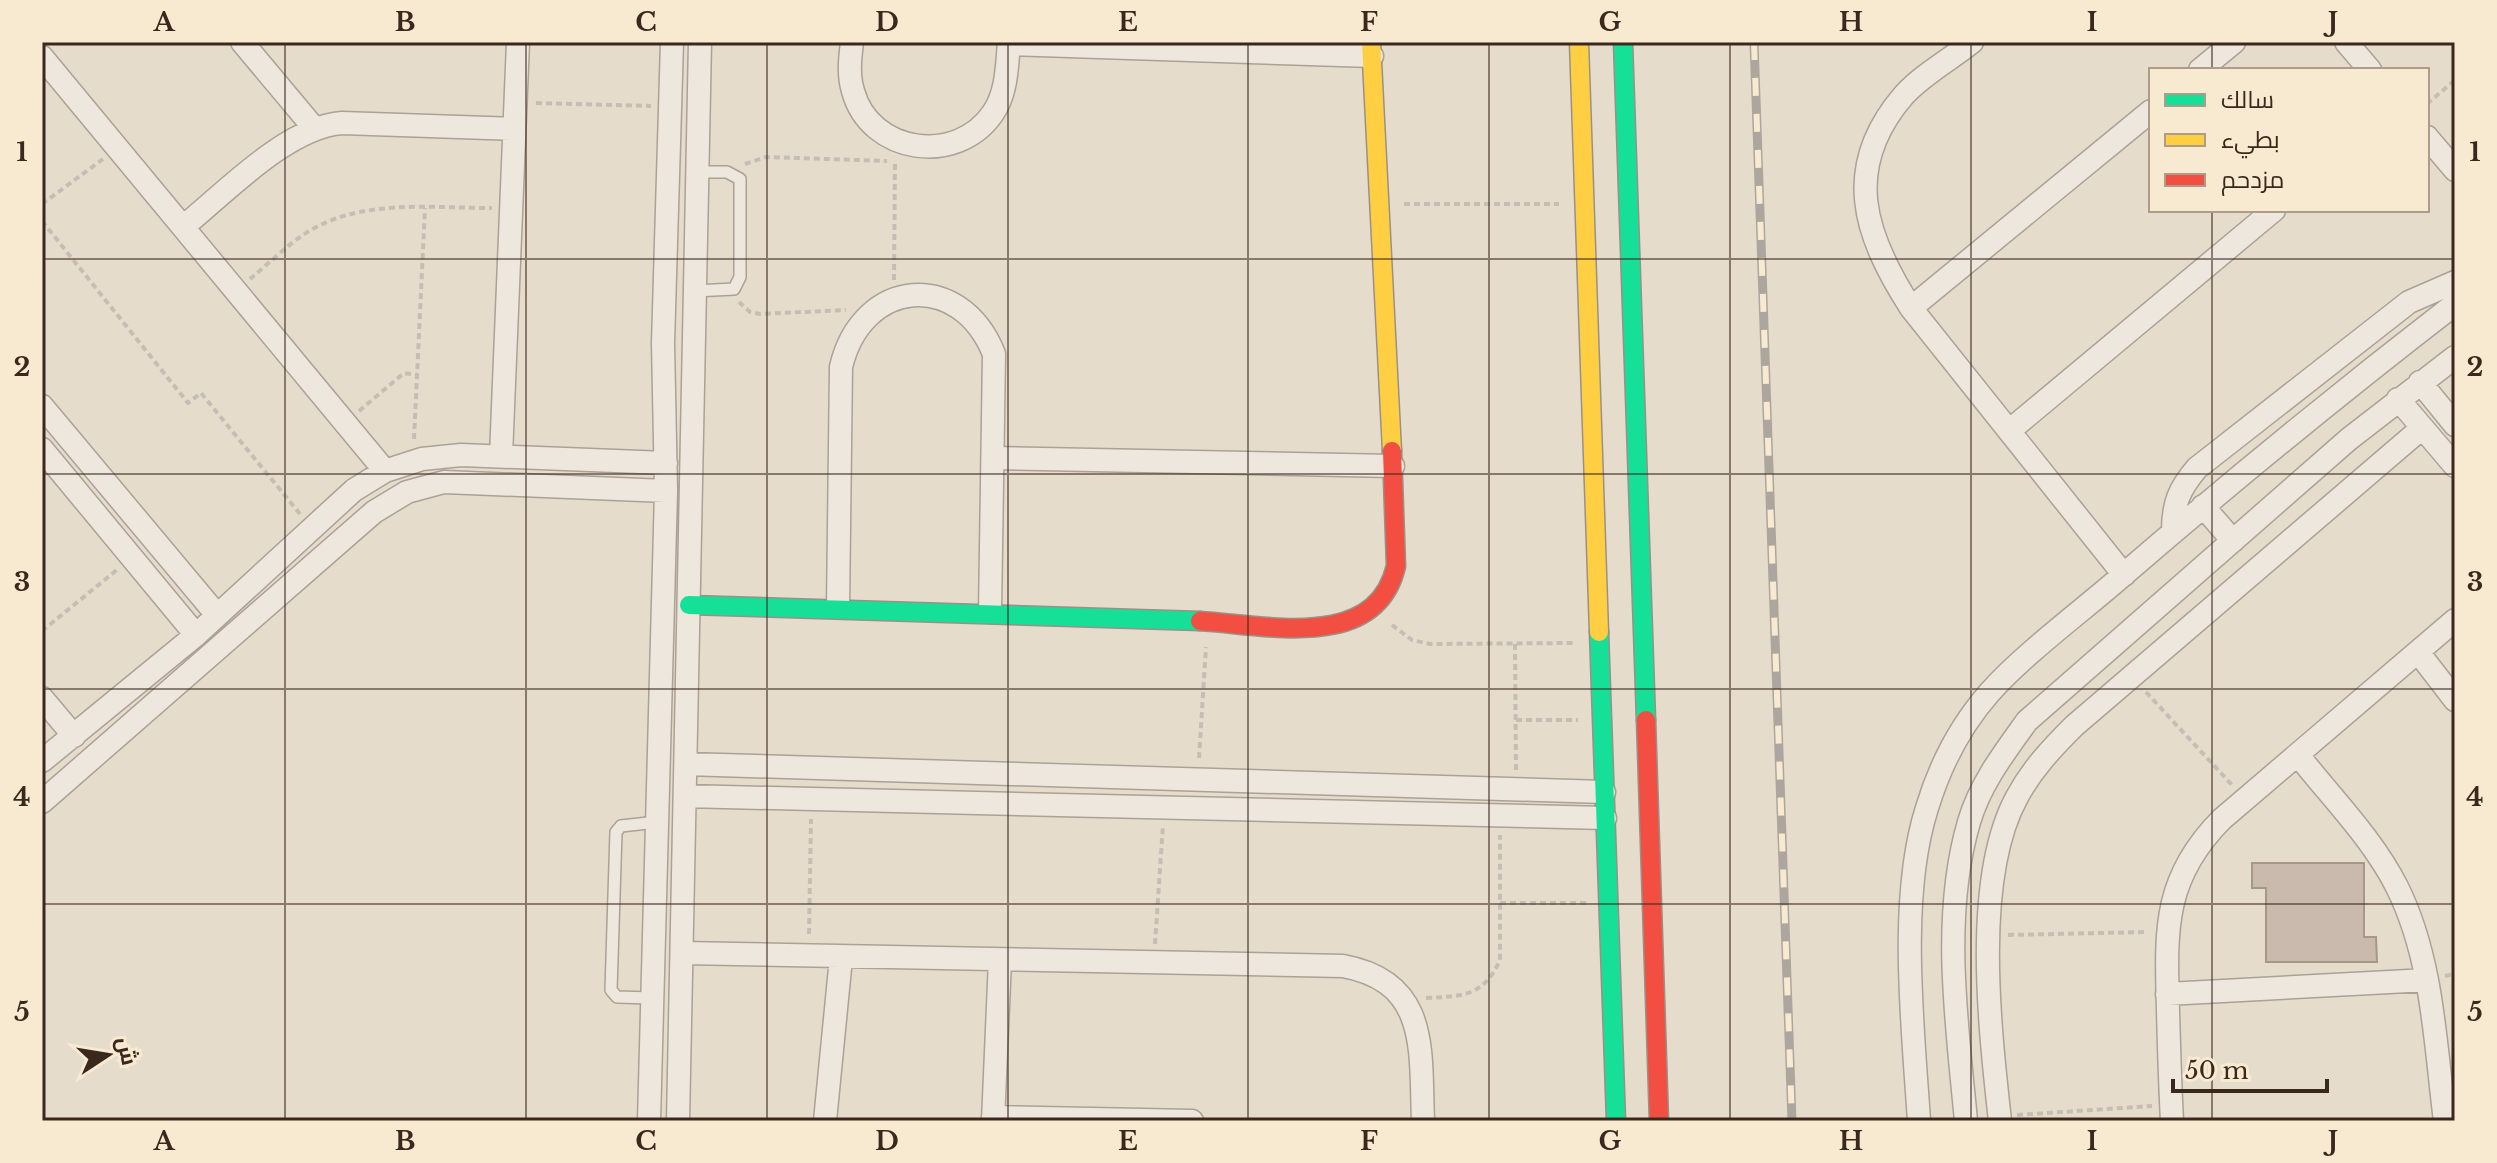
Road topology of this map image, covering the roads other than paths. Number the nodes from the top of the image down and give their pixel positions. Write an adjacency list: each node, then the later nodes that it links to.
1 (242, 42): 17 (street)
2 (518, 42): 18 (street)
3 (672, 42): 29 (street)
4 (700, 42): 21 (street)
5 (852, 42): 11 (street)
6 (1579, 42): 22 (street)
7 (1623, 42): 22 (street)
8 (1972, 42): 28 (street)
9 (2234, 42): 14 (street)
10 (2346, 42): 15 (street)
11 (1009, 43): 12 (street)
12 (1371, 49): 43 (street)
13 (42, 57): 24 (street)
14 (2202, 68)
15 (2368, 68)
16 (2149, 113): 28 (street)
17 (314, 128): 18 (street); 24 (street)
18 (514, 129): 39 (street)
19 (2429, 139): 20 (street)
20 (2455, 170)
21 (695, 172): 26 (street); 26 (lane)
22 (1603, 192): 73 (street); 100 (street)
23 (2272, 212): 37 (street)
24 (183, 227): 45 (street)
25 (2455, 282): 50 (street)
26 (693, 291): 30 (street)
27 (2455, 304): 48 (street)
28 (1911, 308): 37 (street)
29 (663, 343): 30 (street); 42 (street)
30 (693, 344): 56 (street)
31 (2455, 357): 32 (street)
32 (2420, 382): 33 (street); 35 (street)
33 (2398, 399): 36 (street); 52 (street)
34 (42, 406): 53 (street)
35 (2455, 425)
36 (2422, 428): 44 (street); 64 (street)
37 (2009, 431): 55 (street)
38 (42, 449): 54 (street)
39 (501, 456): 41 (street); 45 (street)
40 (994, 458): 43 (street); 57 (street); 58 (street)
41 (583, 459): 42 (street); 46 (street)
42 (666, 463): 47 (street)
43 (1393, 466): 58 (street)
44 (2455, 466)
45 (385, 471): 49 (street)
46 (580, 487): 47 (street); 51 (street)
47 (666, 491): 79 (street)
48 (2203, 506): 50 (street); 52 (street)
49 (318, 521): 51 (street); 59 (street)
50 (2173, 531): 55 (street)
51 (346, 537): 76 (street)
52 (2233, 541): 62 (street)
53 (163, 551): 54 (street); 59 (street)
54 (137, 563): 61 (street)
55 (2124, 575): 101 (street)
56 (689, 605): 57 (street); 70 (street)
57 (838, 607): 58 (street)
58 (990, 612)
59 (217, 615): 61 (street)
60 (2455, 620): 63 (street)
61 (196, 635): 67 (street)
62 (2108, 651): 64 (street); 82 (street)
63 (2418, 652): 66 (street); 68 (street)
64 (2130, 676): 83 (street)
65 (42, 698): 67 (street)
66 (2455, 700)
67 (74, 736): 69 (street)
68 (2298, 755): 87 (street); 88 (street)
69 (42, 761)
70 (686, 764): 71 (street); 74 (street)
71 (771, 769): 72 (street); 75 (street)
72 (1520, 789): 73 (street); 77 (street)
73 (1604, 792): 78 (street)
74 (685, 796): 75 (street); 81 (street)
75 (769, 797): 77 (street)
76 (42, 802)
77 (1525, 816): 78 (street)
78 (1605, 818): 99 (street)
79 (657, 822): 80 (street); 89 (lane)
80 (655, 884): 81 (street); 89 (street)
81 (683, 884): 84 (street)
82 (1954, 936): 83 (street); 93 (street)
83 (1989, 936): 91 (street)
84 (682, 953): 85 (street); 95 (street)
85 (841, 958): 86 (street); 96 (street)
86 (1000, 960): 92 (street); 98 (street)
87 (2427, 980): 88 (street); 102 (street)
88 (2167, 994): 90 (street)
89 (652, 998): 94 (street)
90 (2171, 1113)
91 (2000, 1118): 93 (street)
92 (993, 1119): 97 (street)
93 (1966, 1120)
94 (649, 1121)
95 (678, 1121)
96 (825, 1121)
97 (1192, 1121)
98 (1423, 1121)
99 (1616, 1121)
100 (1659, 1121)
101 (1919, 1121)
102 (2445, 1121)

